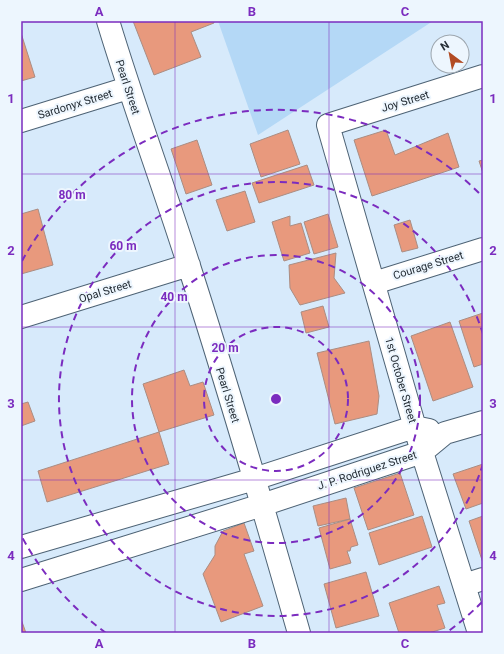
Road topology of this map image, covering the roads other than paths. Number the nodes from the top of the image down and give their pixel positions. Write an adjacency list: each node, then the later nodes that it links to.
1 (108, 21): 3 (street, Pearl Street)
2 (483, 76): 5 (street, Joy Street)
3 (128, 88): 4 (street, Sardonyx Street); 7 (street, Pearl Street)
4 (21, 121)
5 (328, 125): 8 (street, 1st October Street)
6 (483, 249): 8 (street, Courage Street)
7 (189, 265): 9 (street, Opal Street); 14 (street, Pearl Street)
8 (374, 283): 11 (street, 1st October Street)
9 (21, 317)
10 (483, 422): 12 (street)
11 (414, 427): 12 (street); 13 (street, 1st October Street); 14 (street)
12 (445, 433): 13 (street, J. P. Rodriguez Street)
13 (422, 452): 15 (street, J. P. Rodriguez Street); 20 (street, 1st October Street)
14 (254, 479): 15 (street, Pearl Street); 16 (street)
15 (262, 505): 18 (street, J. P. Rodriguez Street); 21 (street, Pearl Street)
16 (112, 521): 17 (street); 18 (street)
17 (21, 547)
18 (120, 550): 19 (street, J. P. Rodriguez Street)
19 (21, 580)
20 (474, 582): 22 (street, 1st October Street)
21 (299, 633)
22 (479, 633)

